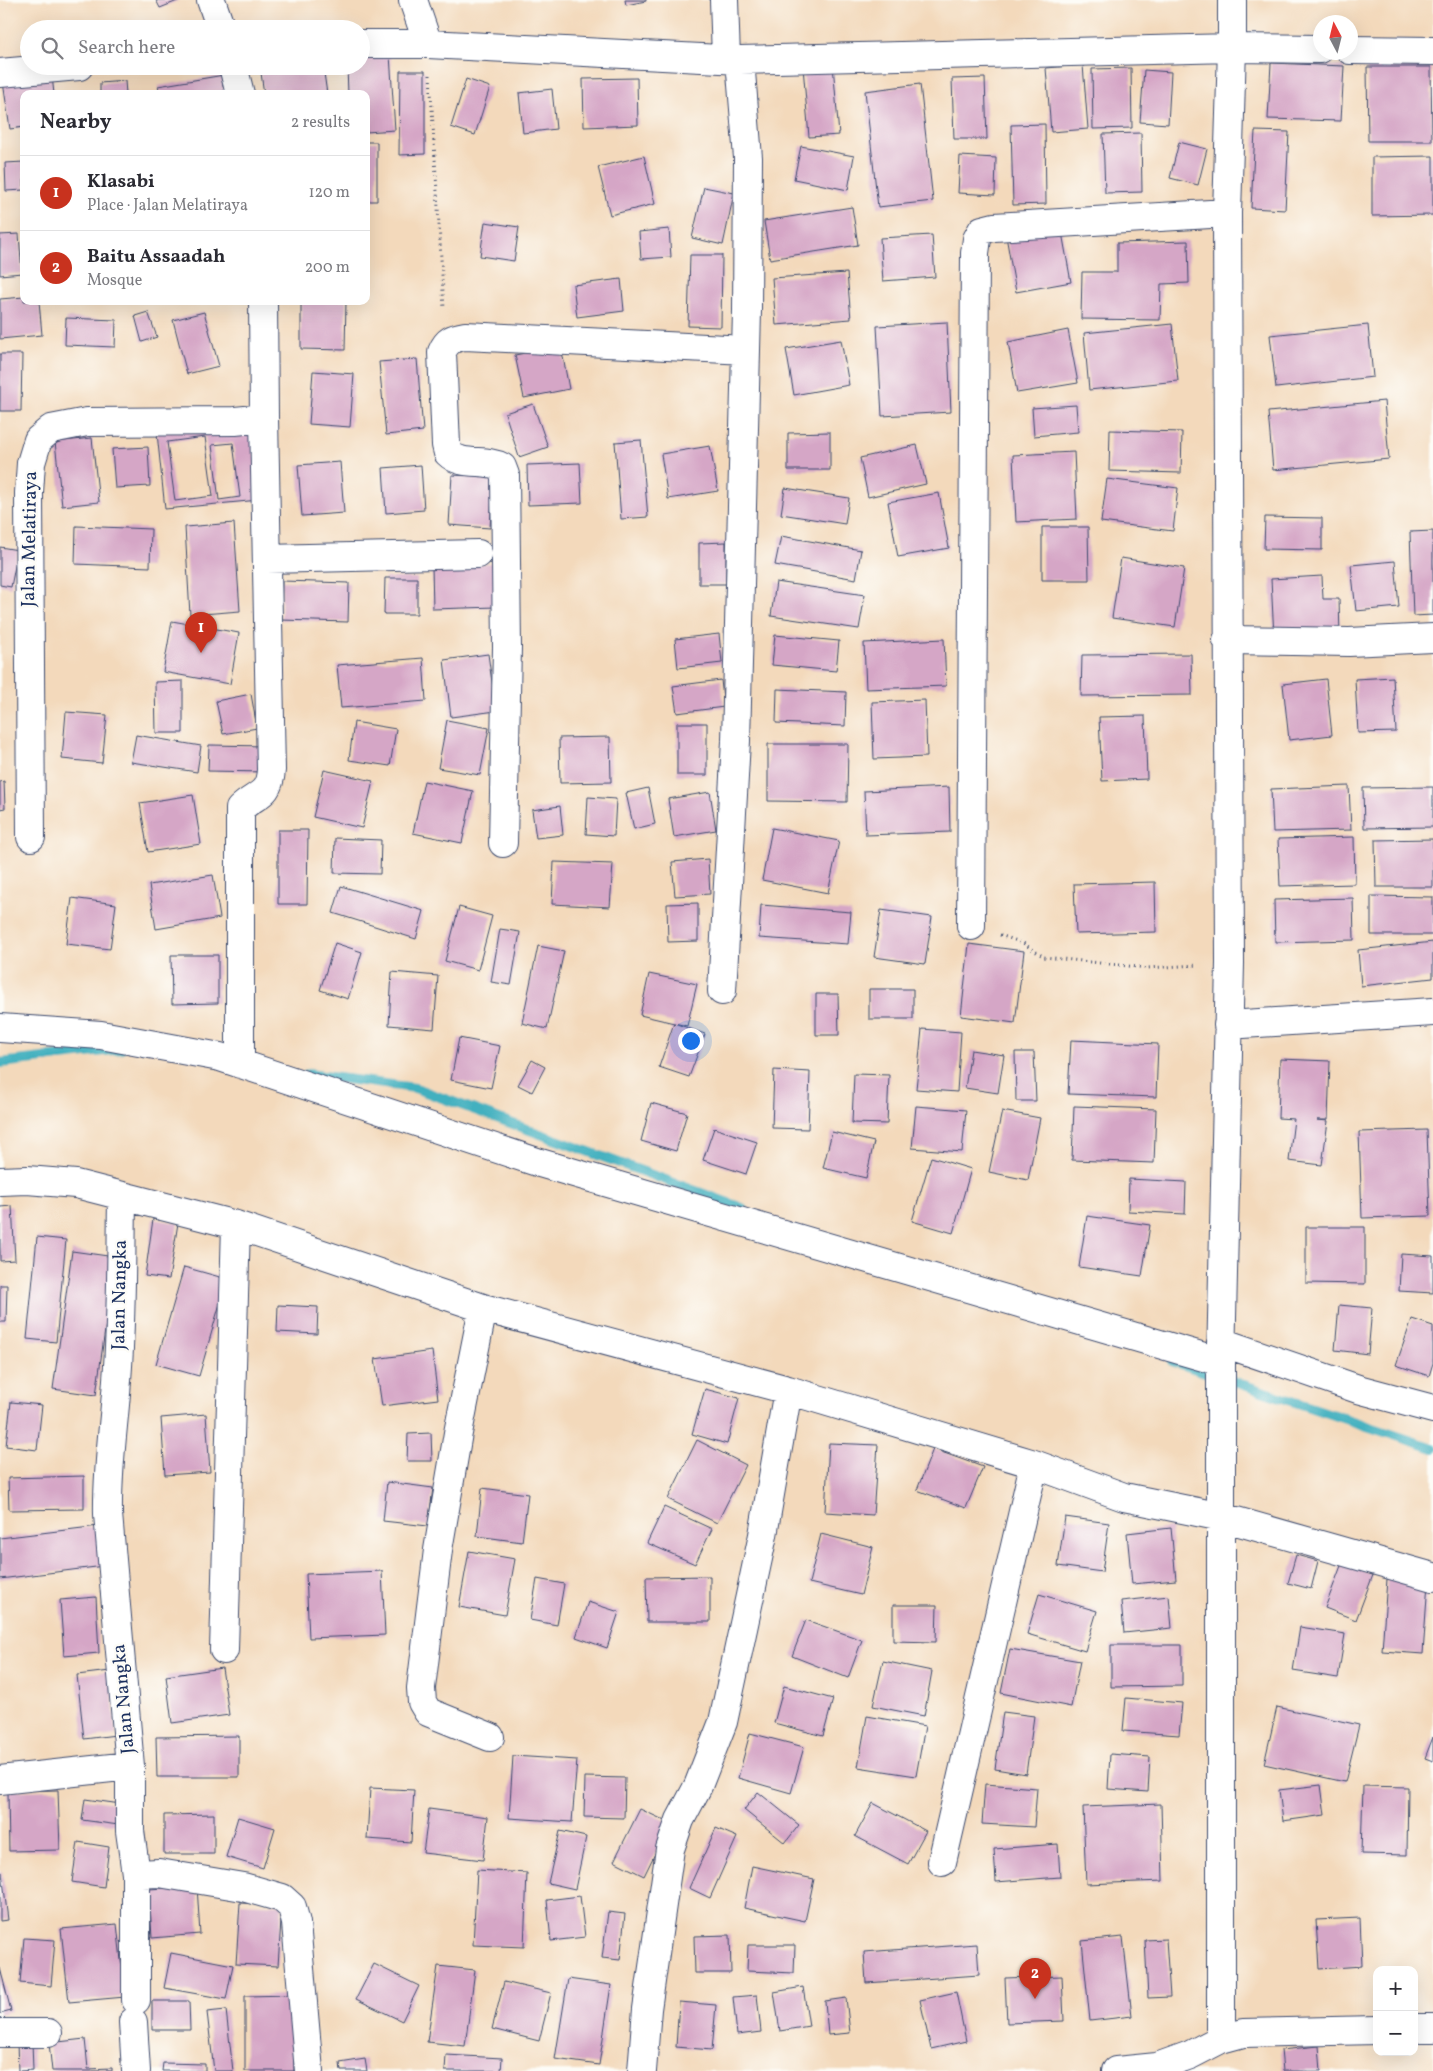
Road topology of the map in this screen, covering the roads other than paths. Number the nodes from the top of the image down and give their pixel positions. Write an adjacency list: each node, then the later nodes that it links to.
1 (211, 0): 5 (street)
2 (413, 0): 7 (street)
3 (724, 0): 12 (street)
4 (1232, 0): 8 (street)
5 (218, 20)
6 (370, 44): 7 (street)
7 (428, 44): 12 (street)
8 (1232, 48): 9 (street); 12 (street); 17 (street)
9 (1313, 49)
10 (1358, 50): 11 (street)
11 (1433, 51)
12 (733, 59): 19 (street)
13 (20, 71): 14 (street)
14 (0, 73)
15 (235, 75): 16 (street)
16 (239, 90)
17 (1227, 213): 24 (street); 27 (street)
18 (263, 305): 20 (street)
19 (746, 350): 26 (street); 28 (street)
20 (264, 418): 22 (street); 25 (street, Jalan Melatiraya)
21 (478, 554): 22 (street)
22 (267, 559): 32 (street)
23 (1433, 638): 24 (street)
24 (1227, 640): 30 (street)
25 (32, 837)
26 (503, 843)
27 (971, 926)
28 (722, 990)
29 (1433, 1012): 30 (street)
30 (1228, 1025): 37 (street)
31 (0, 1028): 32 (street)
32 (240, 1064): 37 (street)
33 (0, 1181): 34 (street)
34 (122, 1197): 35 (street); 45 (street, Jalan Nangka)
35 (236, 1225): 36 (street); 43 (street)
36 (483, 1308): 38 (street); 44 (street)
37 (1221, 1359): 39 (street); 41 (street)
38 (788, 1390): 40 (street); 58 (street)
39 (1433, 1409)
40 (1034, 1464): 41 (street); 47 (street)
41 (1222, 1506): 42 (street); 54 (street)
42 (1433, 1577)
43 (224, 1650)
44 (490, 1737)
45 (130, 1766): 46 (street); 48 (street, Jalan Nangka)
46 (0, 1780)
47 (942, 1862)
48 (136, 1874): 56 (street, Jalan Nangka); 57 (street)
49 (1418, 2028): 50 (street)
50 (1433, 2028)
51 (1373, 2030): 54 (street)
52 (0, 2033): 53 (street)
53 (48, 2033)
54 (1222, 2039): 55 (street)
55 (1157, 2069): 59 (street)
56 (136, 2071)
57 (309, 2071)
58 (642, 2071)
59 (1116, 2071)

